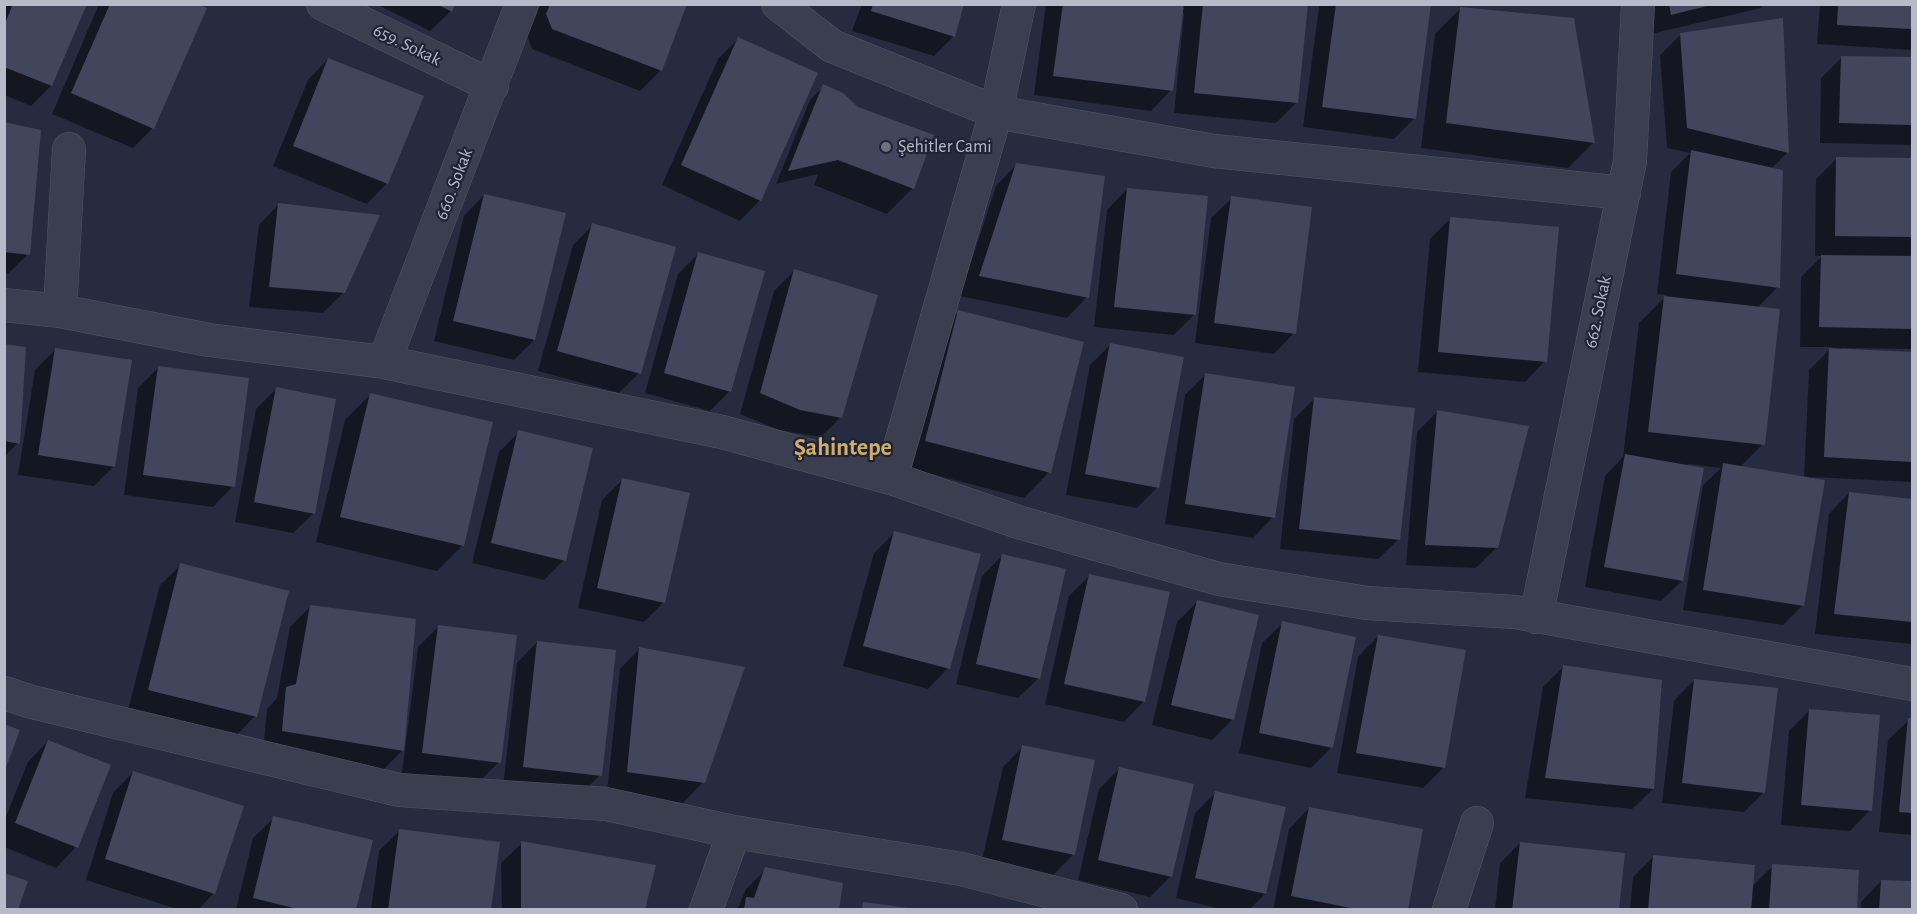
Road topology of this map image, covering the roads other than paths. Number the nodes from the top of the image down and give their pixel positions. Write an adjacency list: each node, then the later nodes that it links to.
1 (323, 4): 6 (street, 659. Sokak)
2 (522, 4): 6 (street, 660. Sokak)
3 (778, 4): 7 (street)
4 (1019, 4): 7 (street)
5 (1638, 4): 9 (street, 662. Sokak)
6 (492, 86): 12 (street, 660. Sokak)
7 (996, 112): 9 (street); 13 (street)
8 (69, 149): 11 (street)
9 (1624, 193): 14 (street, 662. Sokak)
10 (4, 305): 11 (street)
11 (60, 311): 12 (street)
12 (384, 362): 13 (street)
13 (891, 478): 14 (street)
14 (1536, 617): 15 (street)
15 (1912, 684)
16 (4, 693): 18 (street)
17 (1477, 823): 21 (street)
18 (734, 832): 19 (street); 20 (street)
19 (706, 909)
20 (1121, 909)
21 (1449, 909)

